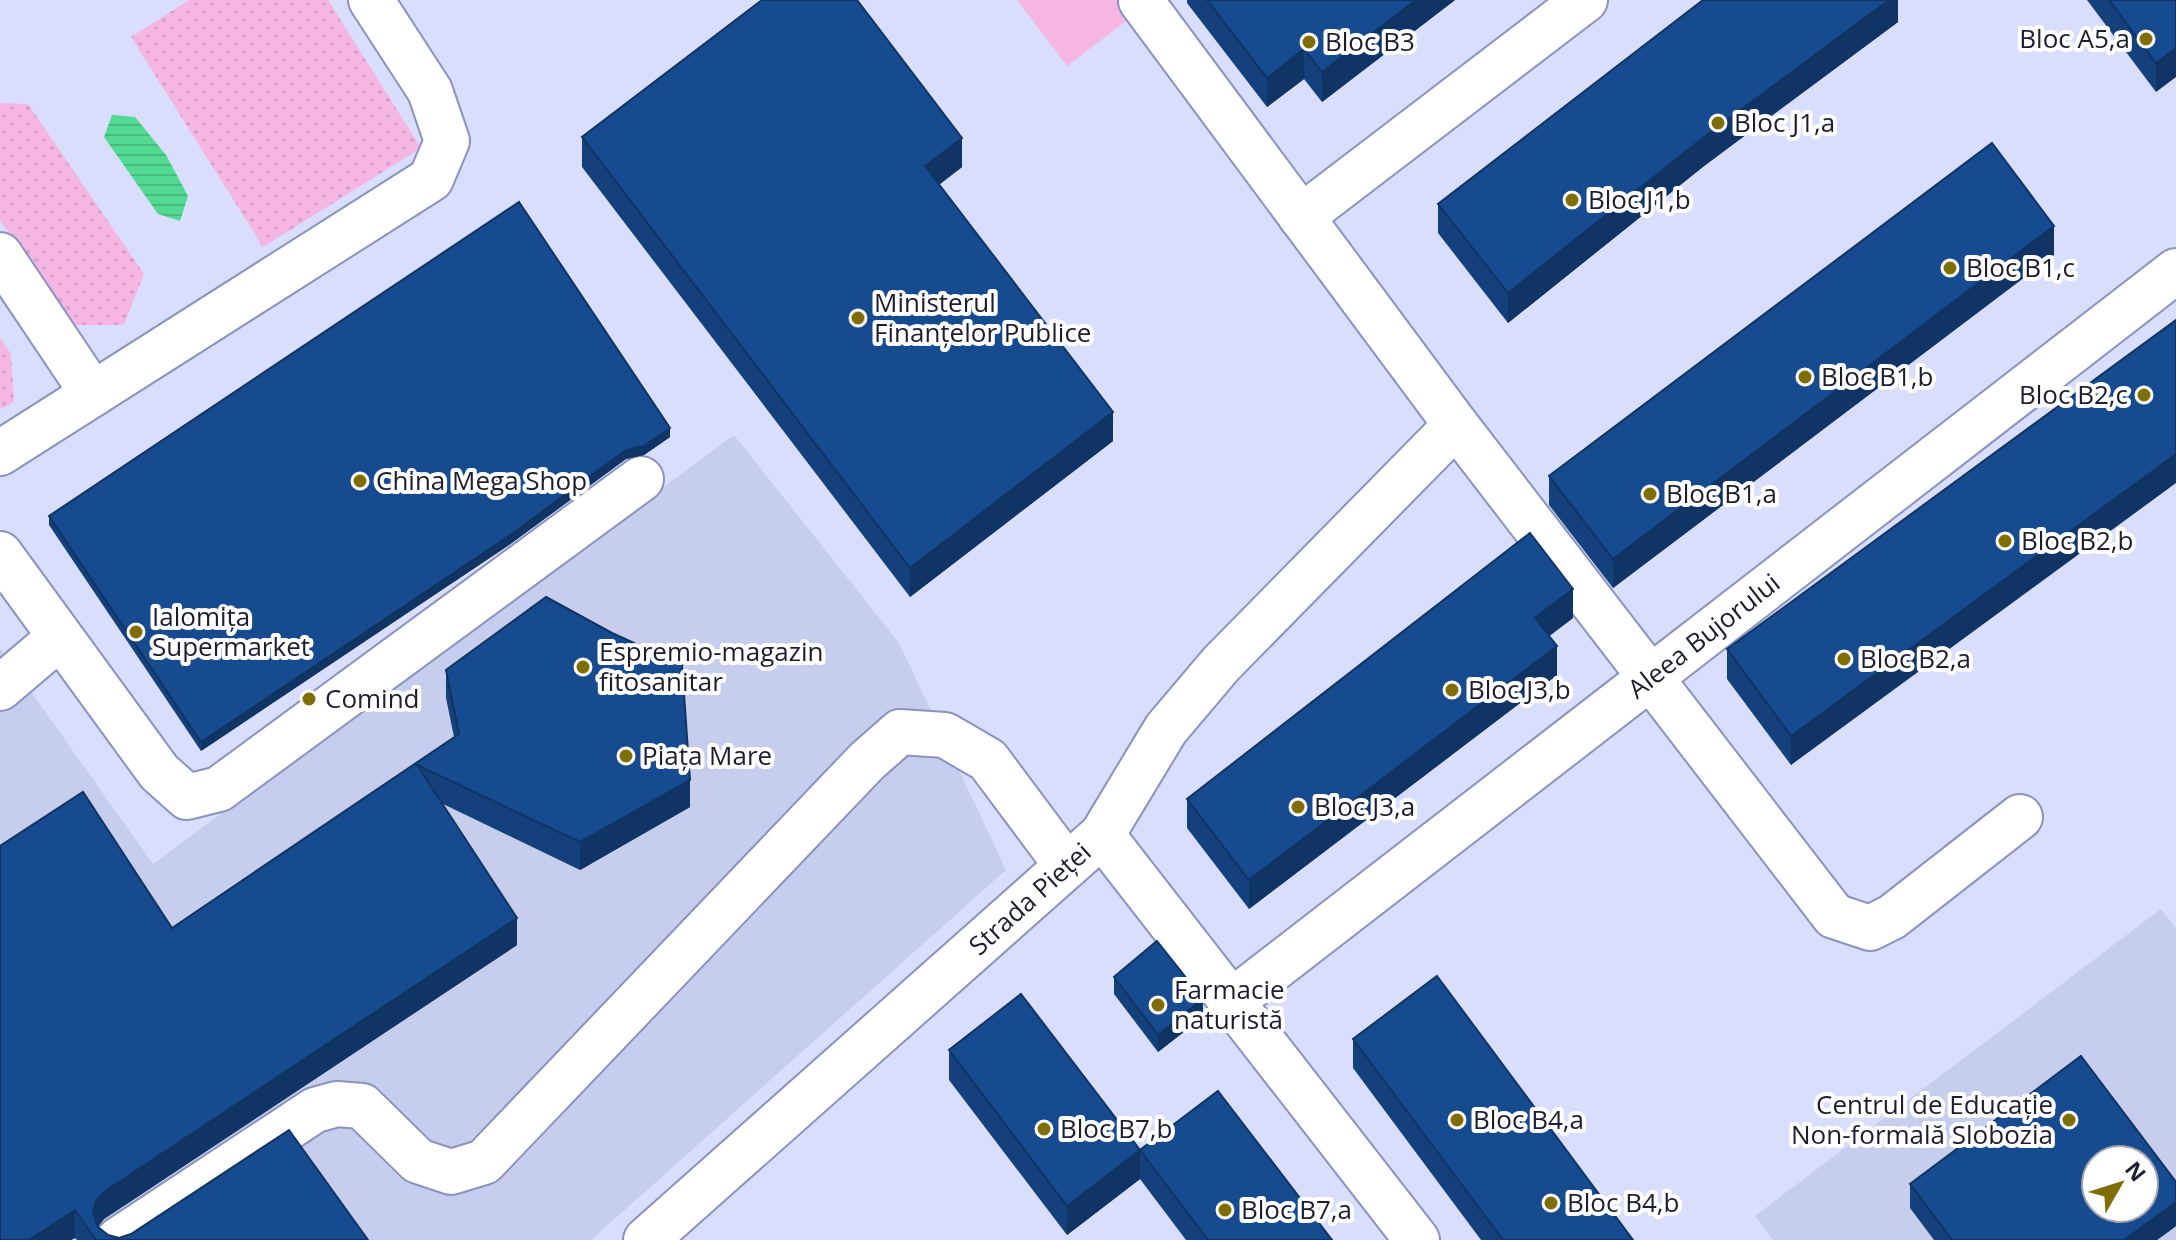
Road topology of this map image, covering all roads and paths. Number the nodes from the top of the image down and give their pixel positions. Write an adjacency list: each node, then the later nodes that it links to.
1 (371, 0): 7 (street)
2 (1585, 0): 4 (street)
3 (1141, 1): 4 (street)
4 (1301, 217): 8 (street)
5 (0, 255): 7 (street)
6 (2176, 271): 13 (street, Aleea Bujorului)
7 (93, 394): 9 (street)
8 (1456, 425): 13 (street); 16 (street)
9 (0, 453)
10 (641, 479): 12 (street)
11 (0, 554): 12 (street)
12 (60, 637): 14 (street)
13 (1650, 679): 15 (street); 18 (street, Aleea Bujorului)
14 (0, 688)
15 (2020, 817)
16 (1102, 835): 17 (street, Strada Pieței); 18 (street, Strada Pieței)
17 (1067, 866): 19 (street); 20 (street, Strada Pieței)
18 (1232, 1001): 21 (street, Strada Pieței)
19 (118, 1240)
20 (646, 1240)
21 (1417, 1240)

